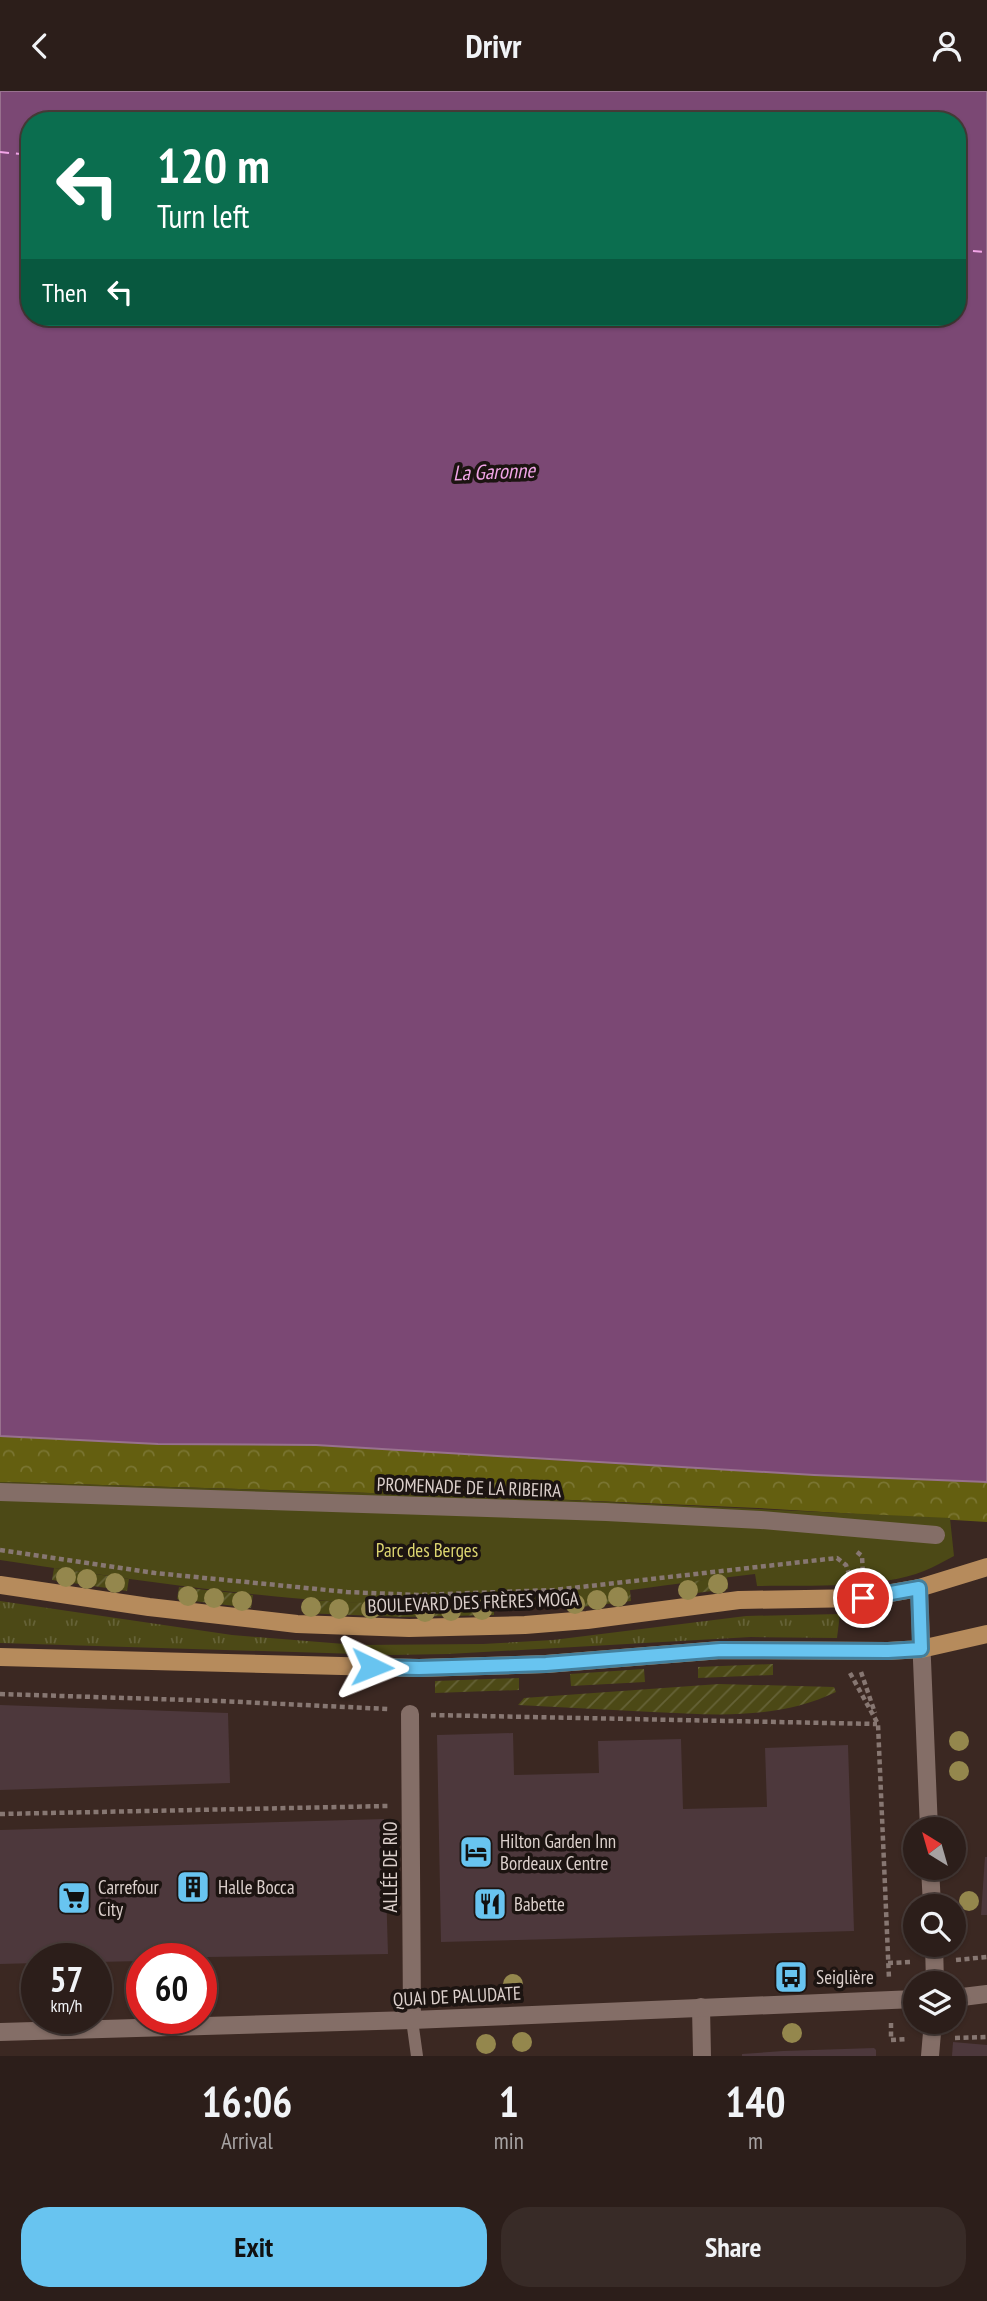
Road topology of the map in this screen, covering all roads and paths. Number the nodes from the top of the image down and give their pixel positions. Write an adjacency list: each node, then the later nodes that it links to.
1 (0, 1492): 2 (street, PROMENADE DE LA RIBEIRA)
2 (936, 1535)
3 (0, 1551): 5 (path)
4 (987, 1567): 7 (main road, BOULEVARD DES FRÈRES MOGA)
5 (850, 1584)
6 (0, 1585): 7 (main road, BOULEVARD DES FRÈRES MOGA)
7 (919, 1588): 9 (street)
8 (987, 1634): 9 (main road)
9 (921, 1649): 10 (main road); 18 (street)
10 (0, 1657)
11 (860, 1670): 15 (path)
12 (849, 1671): 15 (path)
13 (0, 1694): 14 (path)
14 (410, 1714): 15 (path); 16 (street, ALLÉE DE RIO)
15 (878, 1724): 21 (path)
16 (410, 1806): 17 (path); 24 (street, ALLÉE DE RIO)
17 (0, 1814)
18 (928, 1817)
19 (987, 1994): 20 (street)
20 (966, 1997)
21 (890, 2000): 22 (street, QUAI DE PALUDATE); 23 (street, QUAI DE PALUDATE)
22 (903, 2000)
23 (701, 2007): 24 (street, QUAI DE PALUDATE); 28 (street)
24 (412, 2020): 25 (street, QUAI DE PALUDATE); 27 (lane)
25 (0, 2032)
26 (932, 2034): 29 (street)
27 (417, 2056)
28 (702, 2056)
29 (930, 2056)

